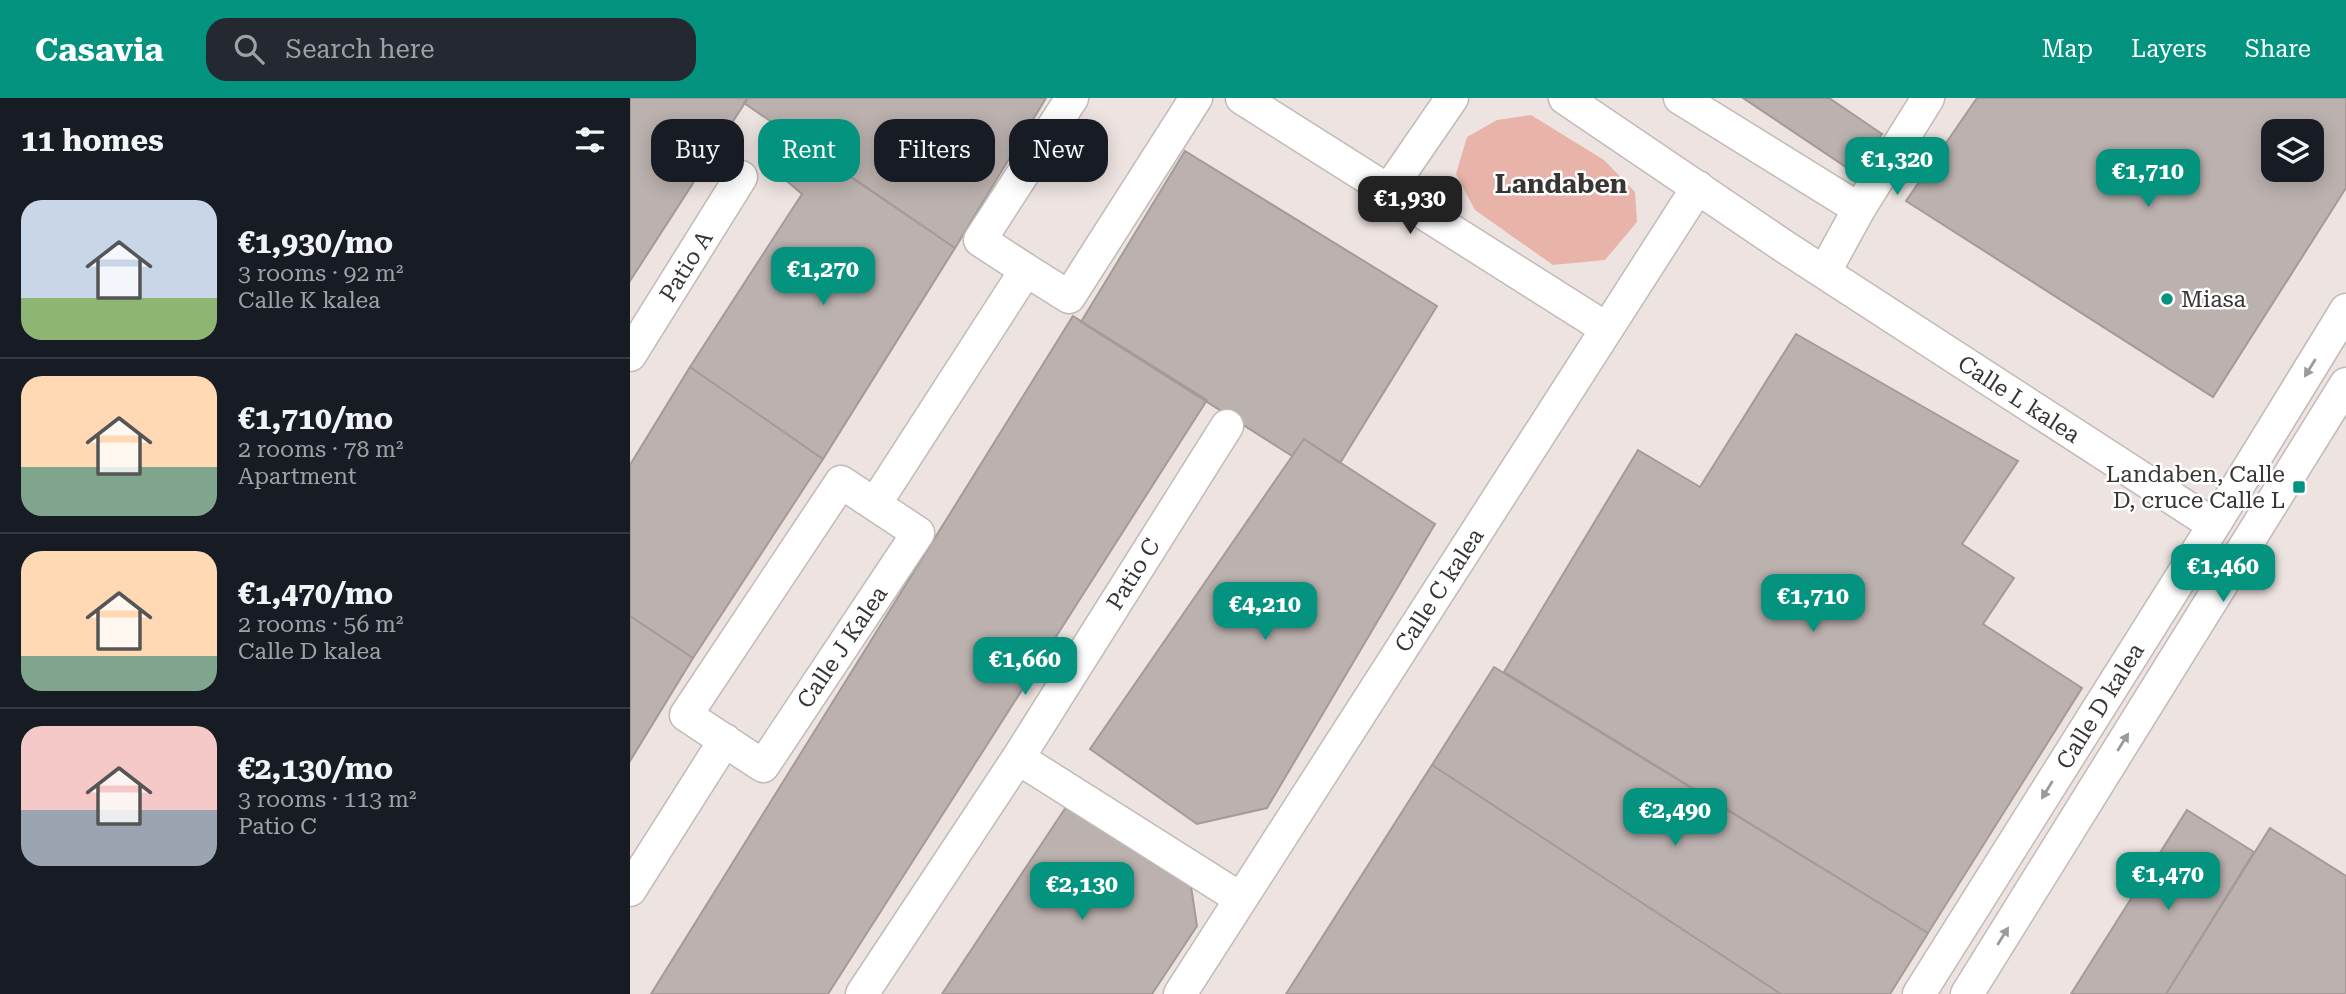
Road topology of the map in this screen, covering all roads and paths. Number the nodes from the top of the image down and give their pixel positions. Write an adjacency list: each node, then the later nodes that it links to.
1 (1072, 98): 12 (street)
2 (1196, 98): 12 (street)
3 (1242, 98): 10 (street)
4 (1452, 98): 10 (street)
5 (1565, 98): 9 (street, Calle L kalea)
6 (1680, 98): 11 (street)
7 (1928, 98): 11 (street)
8 (738, 182): 16 (street, Patio A)
9 (1698, 187): 13 (street, Calle L kalea); 15 (street, Calle C kalea)
10 (1388, 191): 15 (street)
11 (1858, 209): 13 (street)
12 (1026, 270): 19 (street)
13 (1825, 271): 20 (street, Calle L kalea)
14 (2346, 310): 20 (street, Calle D kalea, one-way to 20)
15 (1607, 329): 25 (street, Calle C kalea)
16 (630, 355)
17 (2342, 390): 20 (street); 21 (street, Calle D kalea)
18 (1227, 426): 23 (street, Patio C)
19 (875, 504): 22 (street, Calle J Kalea); 22 (street, Calle J Kalea)
20 (2214, 524): 21 (street); 28 (street, Calle D kalea, one-way to 28)
21 (2158, 684): 29 (street, Calle D kalea, one-way to 21)
22 (725, 740): 24 (street)
23 (1018, 758): 25 (street); 26 (street, Patio C)
24 (630, 890)
25 (1241, 899): 27 (street, Calle C kalea)
26 (862, 994)
27 (1180, 994)
28 (1919, 994)
29 (1967, 994)

